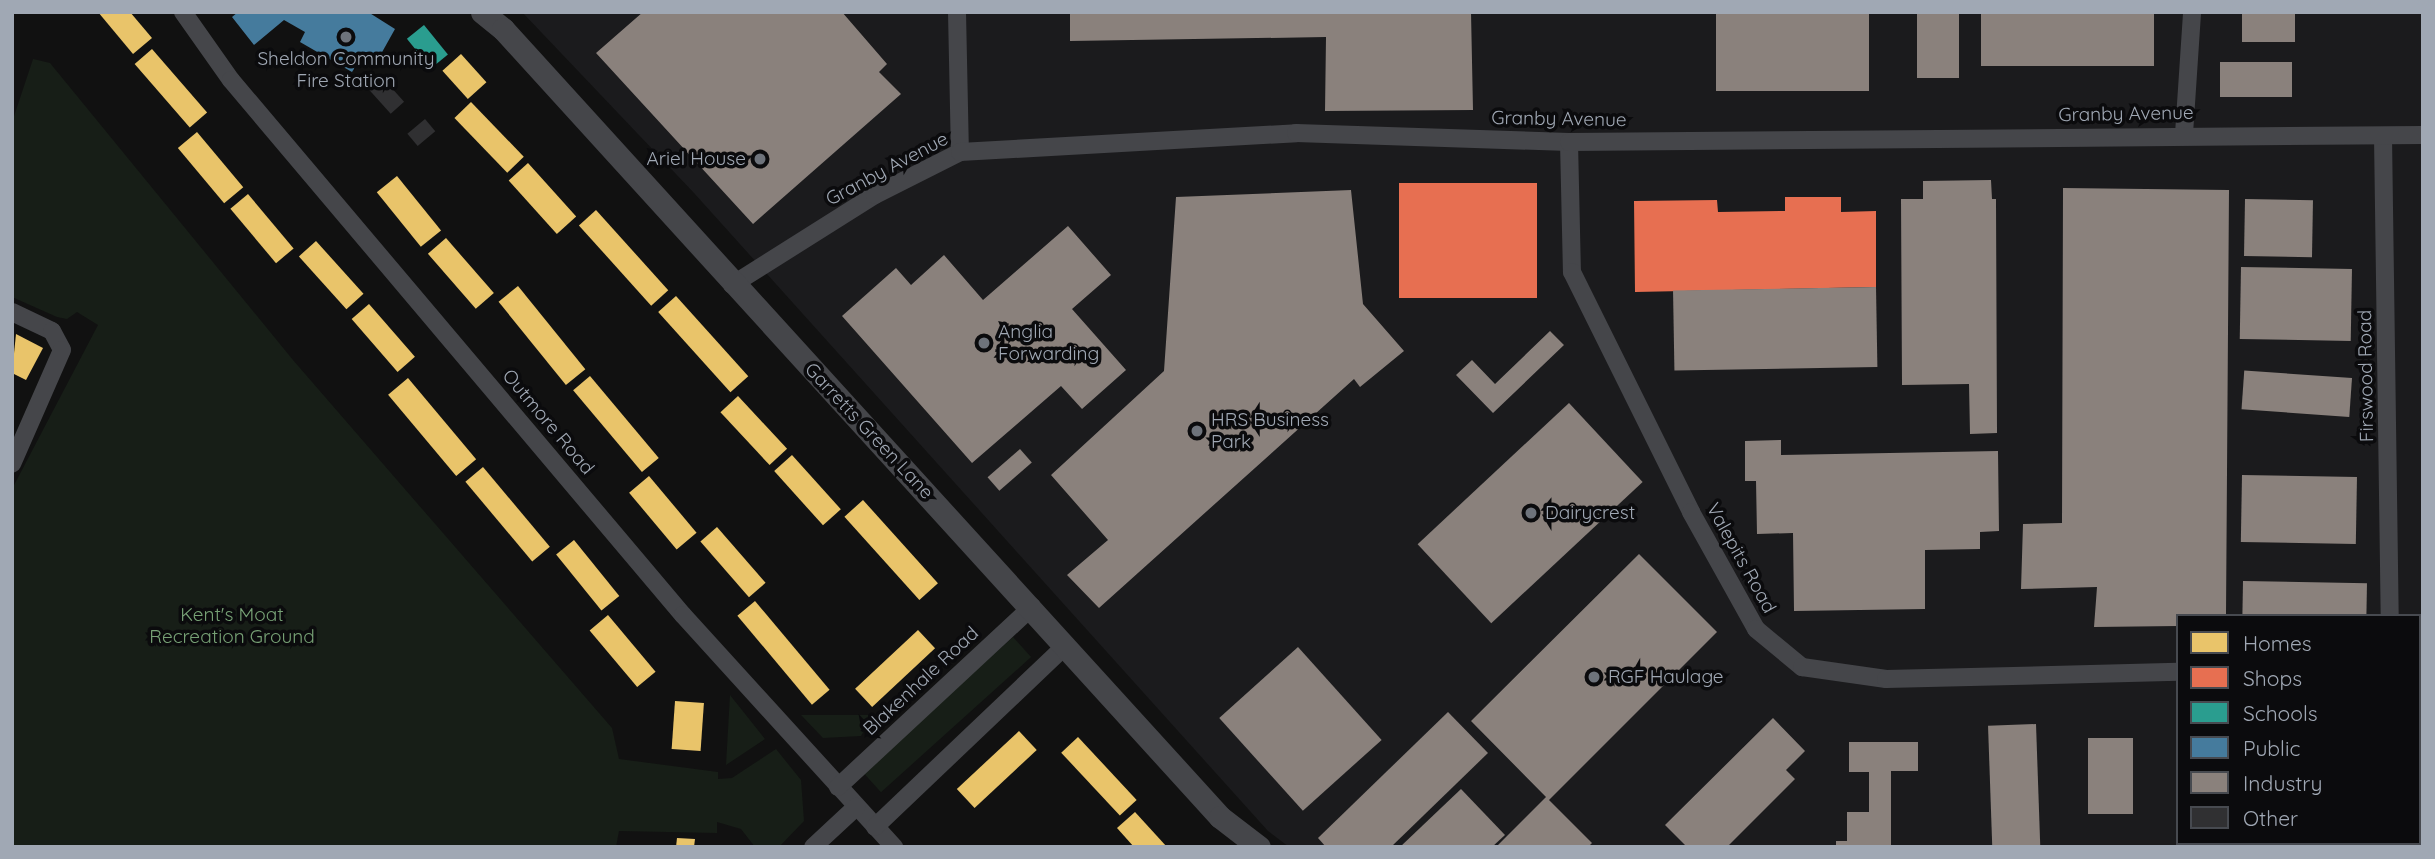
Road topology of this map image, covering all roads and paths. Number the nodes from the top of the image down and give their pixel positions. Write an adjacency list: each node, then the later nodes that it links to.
1 (183, 12): 17 (street, Outmore Road)
2 (482, 12): 10 (street, Garretts Green Lane)
3 (957, 12): 9 (street)
4 (2192, 12): 5 (street)
5 (2184, 134): 7 (street, Granby Avenue); 8 (street, Granby Avenue)
6 (2423, 135): 7 (street, Granby Avenue)
7 (2383, 136): 14 (street, Firswood Road)
8 (1569, 142): 9 (street, Granby Avenue); 16 (street, Valepits Road)
9 (960, 152): 10 (street, Granby Avenue)
10 (732, 285): 13 (street, Garretts Green Lane)
11 (12, 312): 12 (street)
12 (12, 464)
13 (1031, 607): 15 (street, Garretts Green Lane); 17 (street, Blakenhale Road)
14 (2390, 614)
15 (1066, 645): 19 (street); 22 (street, Garretts Green Lane)
16 (2176, 672)
17 (838, 787): 18 (street, Outmore Road)
18 (856, 807): 19 (street, Outmore Road); 20 (street)
19 (875, 827): 21 (street, Outmore Road)
20 (813, 847)
21 (894, 847)
22 (1259, 847)

